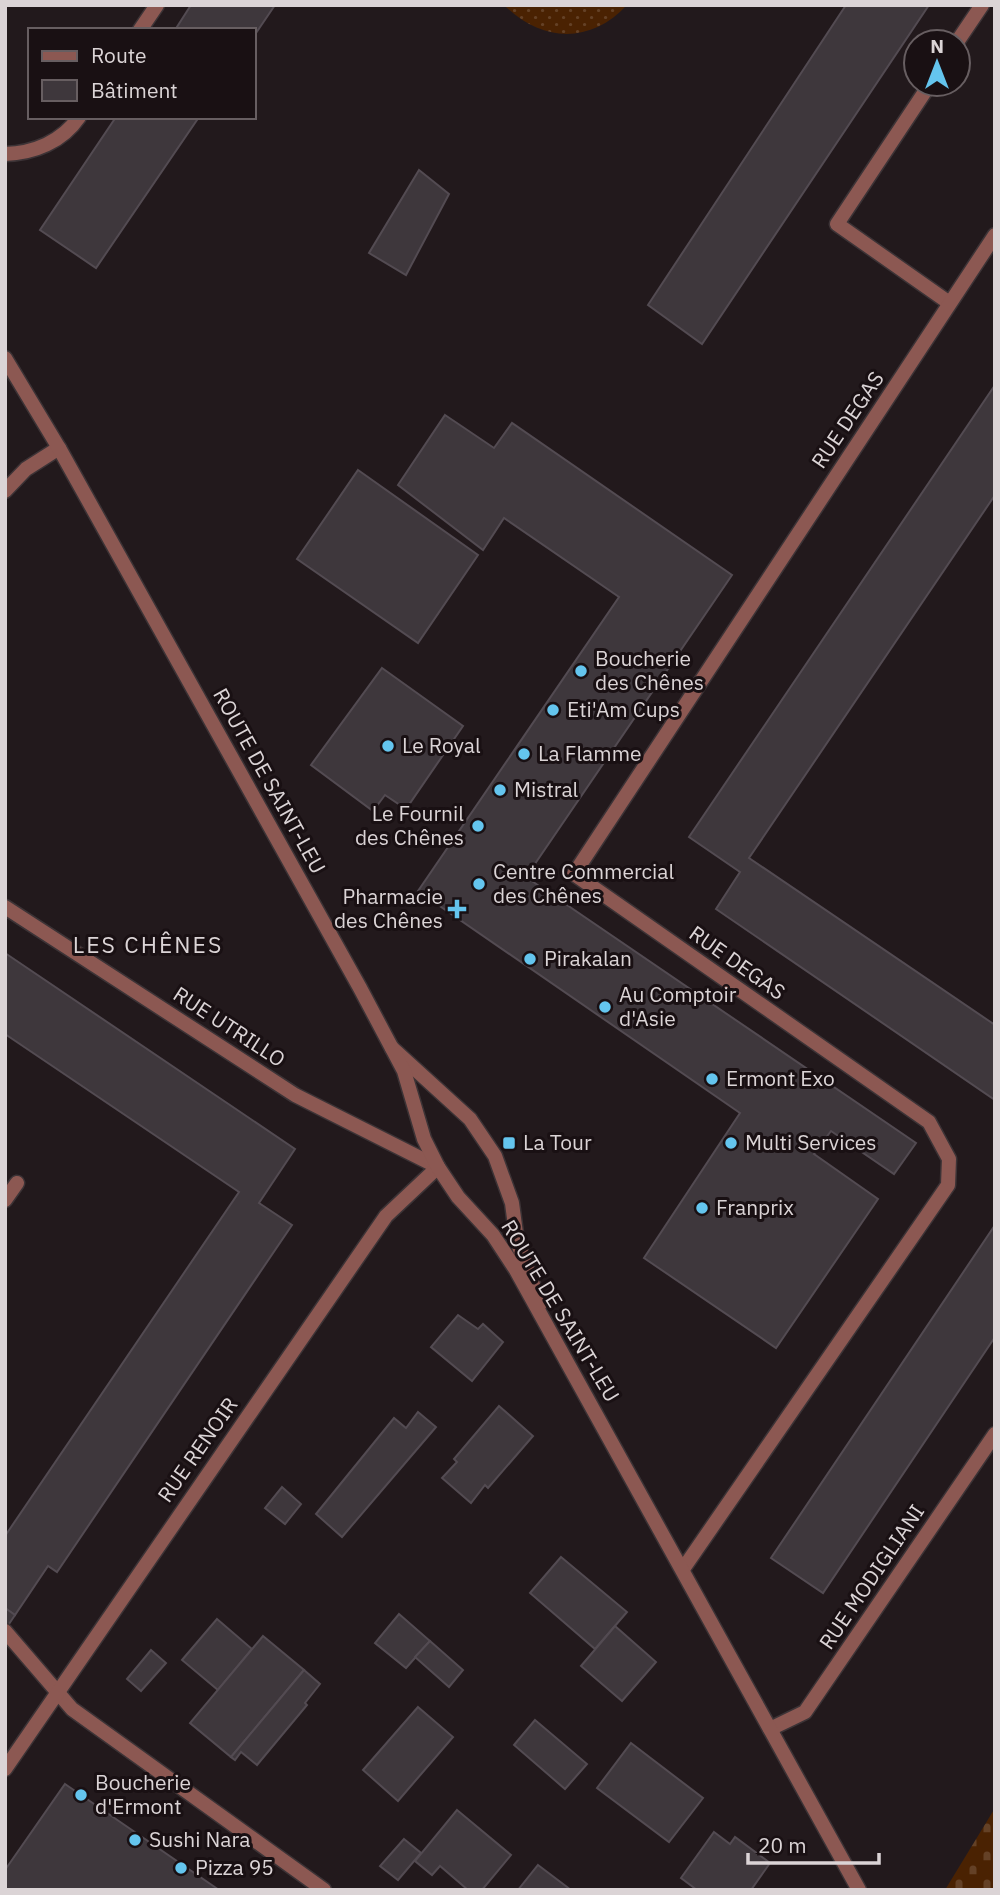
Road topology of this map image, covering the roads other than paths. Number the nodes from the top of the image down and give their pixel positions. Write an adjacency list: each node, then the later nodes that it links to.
1 (158, 5): 3 (street)
2 (982, 5): 4 (street)
3 (141, 28)
4 (966, 28)
5 (921, 98): 9 (street)
6 (77, 119): 7 (street)
7 (5, 154)
8 (995, 235): 9 (street, RUE DEGAS)
9 (948, 302): 22 (street, RUE DEGAS)
10 (5, 343): 12 (street, ROUTE DE SAINT-LEU)
11 (5, 358): 12 (street, ROUTE DE SAINT-LEU)
12 (25, 388): 13 (street, ROUTE DE SAINT-LEU)
13 (59, 448): 14 (street); 16 (street, ROUTE DE SAINT-LEU)
14 (5, 491)
15 (5, 907): 17 (street, RUE UTRILLO)
16 (388, 1045): 17 (street, ROUTE DE SAINT-LEU); 20 (street)
17 (438, 1167): 20 (street, ROUTE DE SAINT-LEU); 24 (street, RUE RENOIR)
18 (17, 1183): 19 (street)
19 (5, 1200)
20 (546, 1322): 22 (street, ROUTE DE SAINT-LEU)
21 (995, 1434): 25 (street, RUE MODIGLIANI)
22 (683, 1569): 25 (street, ROUTE DE SAINT-LEU)
23 (5, 1631): 24 (street)
24 (57, 1691): 26 (street, RUE RENOIR); 27 (street)
25 (770, 1728): 28 (street, ROUTE DE SAINT-LEU)
26 (5, 1769)
27 (324, 1890)
28 (859, 1890)

